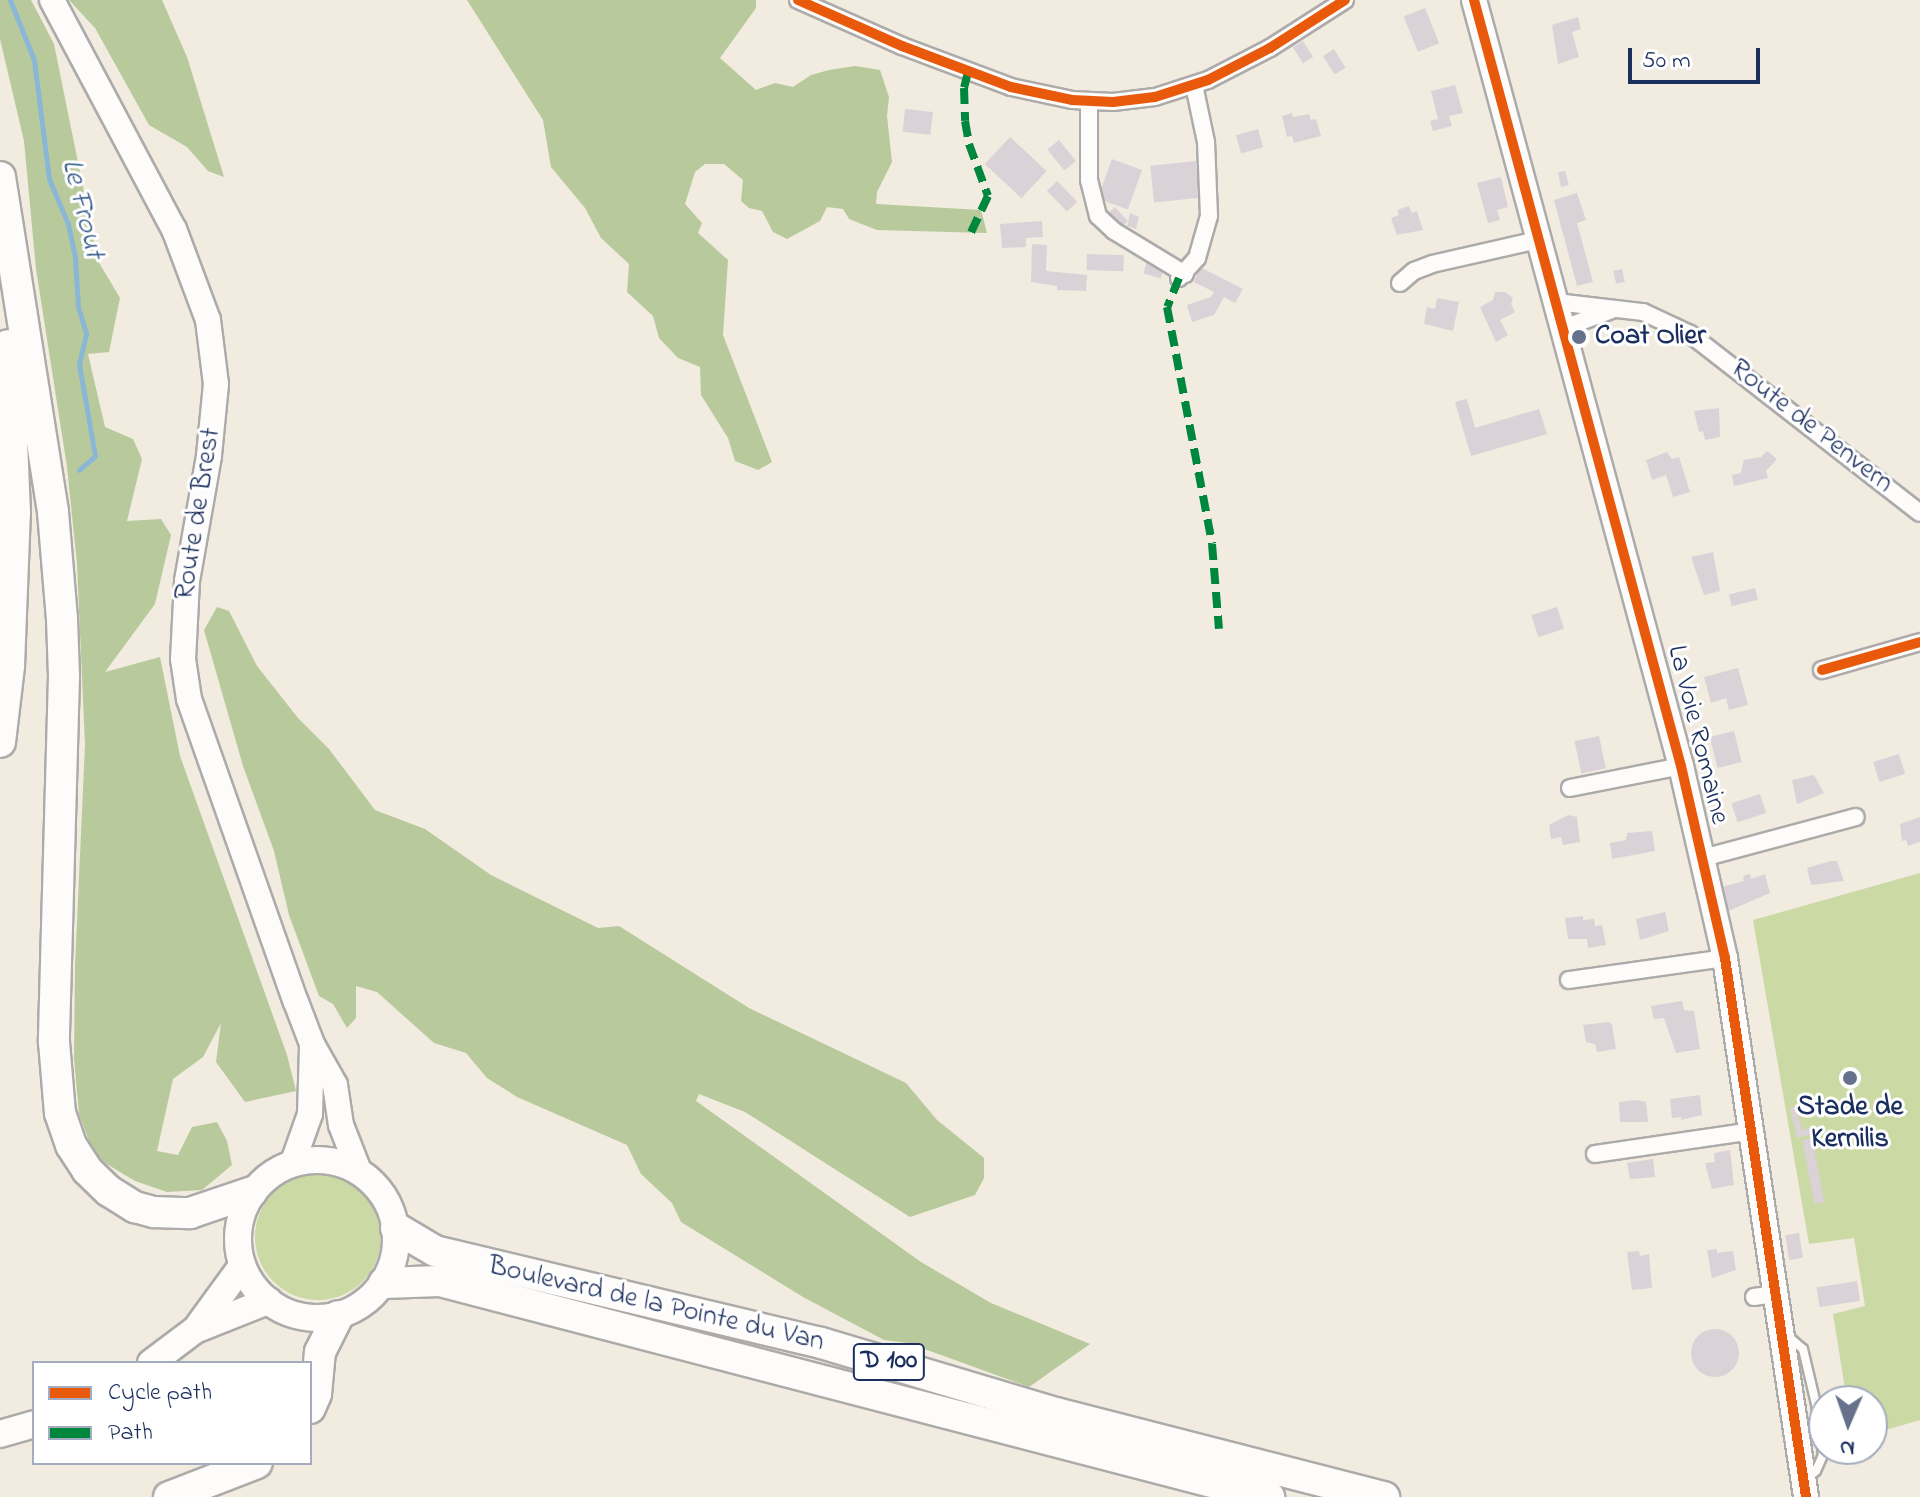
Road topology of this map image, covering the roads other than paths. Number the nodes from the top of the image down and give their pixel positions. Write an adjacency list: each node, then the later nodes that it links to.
1 (52, 0): 24 (street, Route de Brest)
2 (798, 0): 6 (street)
3 (1345, 0): 5 (street)
4 (1474, 0): 8 (street, La Voie Romaine)
5 (1194, 85): 6 (street); 6 (street)
6 (1089, 102)
7 (0, 177): 29 (highway)
8 (1538, 240): 10 (street); 11 (street, La Voie Romaine)
9 (0, 271): 17 (highway)
10 (1400, 283)
11 (1556, 302): 12 (street, Route de Penvern); 13 (street, La Voie Romaine)
12 (1613, 310): 13 (street, Route de Penvern); 14 (street, Route de Penvern)
13 (1564, 328): 18 (street, La Voie Romaine)
14 (1920, 513)
15 (1920, 642): 16 (street)
16 (1822, 670)
17 (0, 742)
18 (1681, 766): 19 (street, La Voie Romaine); 21 (street, La Voie Romaine)
19 (1570, 788)
20 (1856, 817): 21 (street, La Voie Romaine)
21 (1703, 858): 22 (street, La Voie Romaine)
22 (1725, 958): 23 (street); 25 (street, La Voie Romaine)
23 (1569, 980)
24 (312, 1044): 27 (street, Route de Brest); 28 (street, Route de Brest)
25 (1753, 1131): 26 (street); 41 (street, La Voie Romaine)
26 (1595, 1154)
27 (293, 1162): 28 (main road); 29 (main road)
28 (359, 1171): 30 (main road)
29 (252, 1192): 31 (main road)
30 (396, 1228): 32 (main road); 44 (highway, Boulevard de la Pointe du Van / D 100)
31 (242, 1266): 33 (main road); 35 (main road)
32 (384, 1283): 34 (main road); 43 (highway, Boulevard de la Pointe du Van / D 100)
33 (268, 1301): 34 (main road); 35 (main road)
34 (338, 1316): 37 (highway)
35 (195, 1330): 36 (main road)
36 (154, 1361)
37 (312, 1403)
38 (32, 1425): 39 (main road)
39 (0, 1434)
40 (252, 1465): 42 (highway)
41 (1805, 1488)
42 (169, 1497)
43 (1269, 1497)
44 (1384, 1497)

